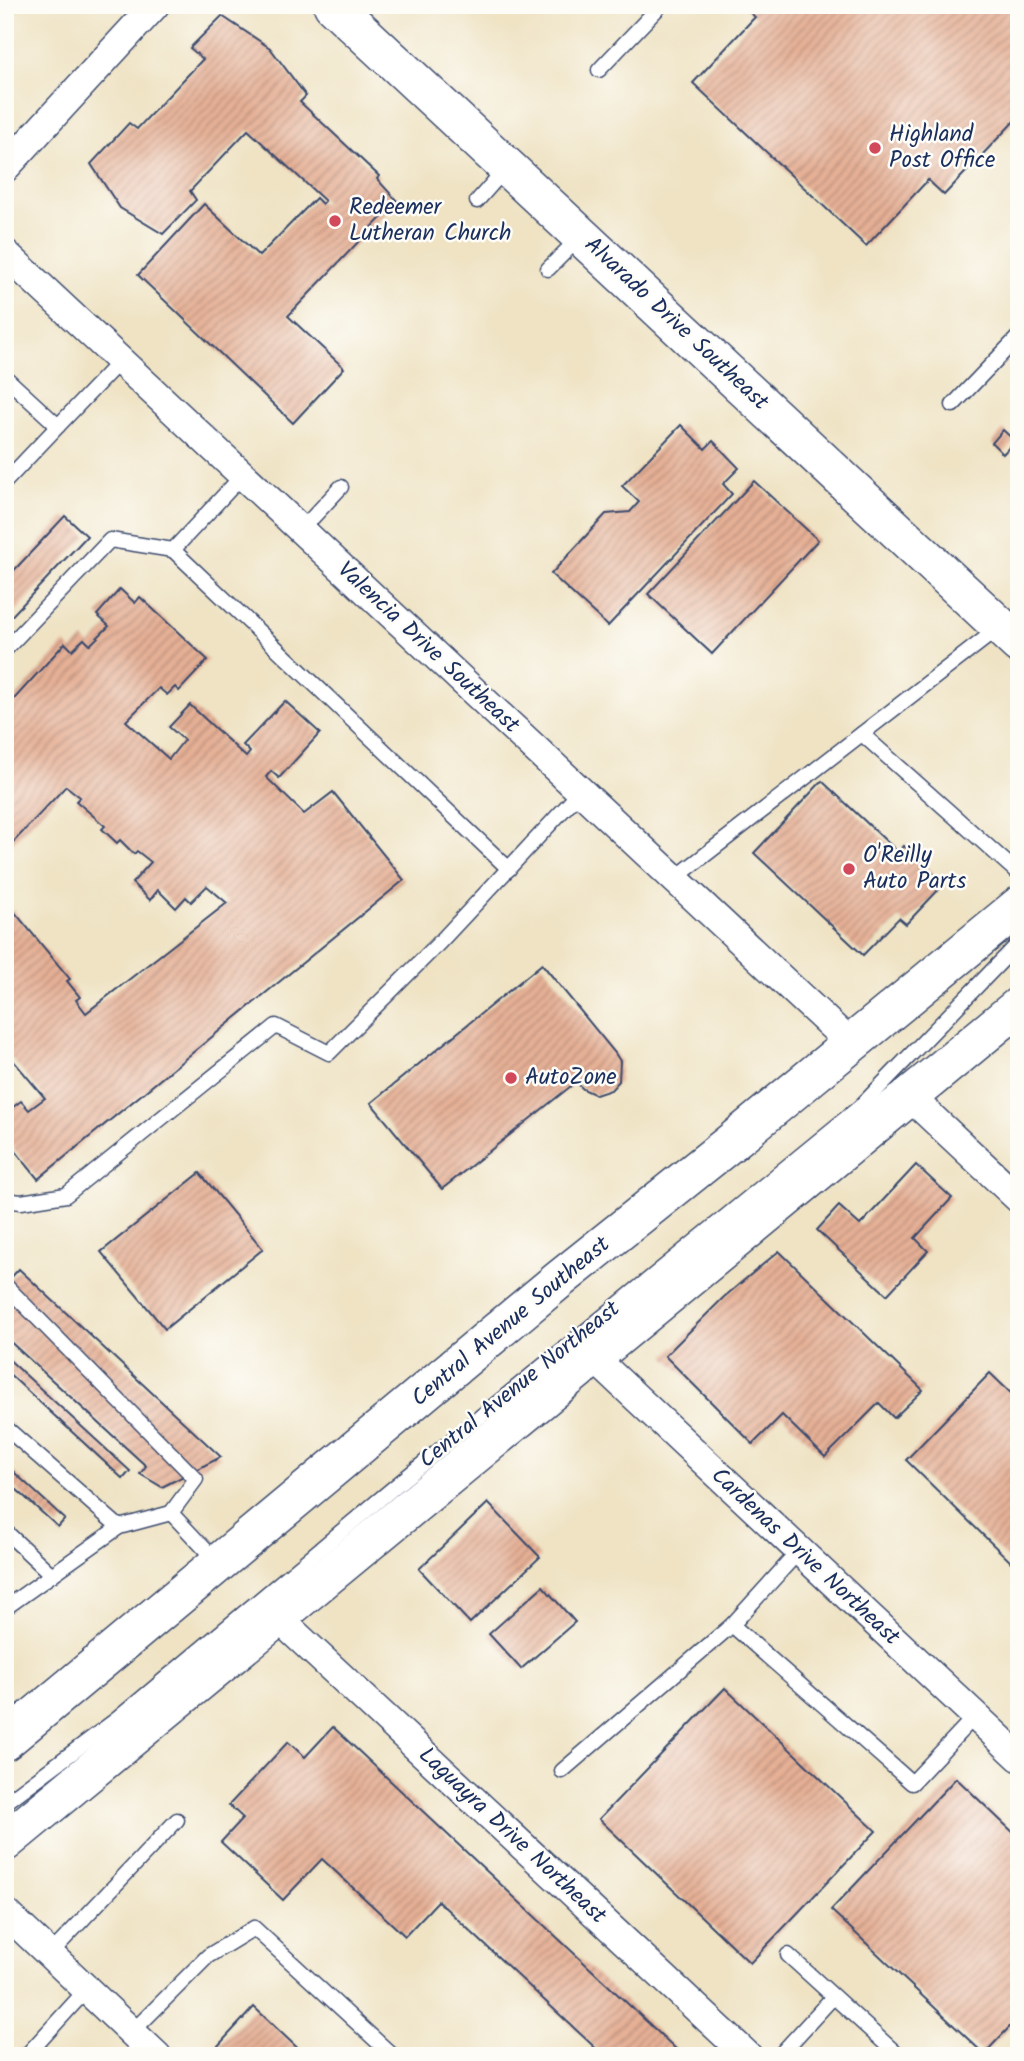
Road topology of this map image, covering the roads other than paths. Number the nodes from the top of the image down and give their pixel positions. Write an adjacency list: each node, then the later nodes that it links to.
1 (155, 5): 5 (street)
2 (332, 5): 6 (main road, Alvarado Drive Southeast)
3 (661, 5): 4 (lane)
4 (599, 70)
5 (5, 168)
6 (507, 168): 7 (lane); 8 (main road, Alvarado Drive Southeast)
7 (477, 201)
8 (581, 236): 10 (lane); 21 (main road, Alvarado Drive Southeast)
9 (5, 253): 12 (street, Valencia Drive Southeast)
10 (548, 269)
11 (1019, 336): 14 (lane)
12 (121, 360): 15 (lane); 16 (street, Valencia Drive Southeast)
13 (5, 377): 15 (lane)
14 (953, 405)
15 (58, 426): 17 (lane)
16 (243, 475): 19 (street, Valencia Drive Southeast); 20 (lane)
17 (5, 482)
18 (341, 487): 19 (lane)
19 (302, 530): 24 (street, Valencia Drive Southeast)
20 (173, 550): 22 (lane); 25 (lane)
21 (1010, 635): 23 (lane)
22 (5, 650)
23 (862, 734): 26 (lane); 27 (lane)
24 (581, 791): 25 (lane); 27 (street, Valencia Drive Southeast)
25 (509, 869): 34 (lane)
26 (1019, 874)
27 (674, 879): 31 (street, Valencia Drive Southeast)
28 (1019, 906): 31 (main road, Central Avenue Southeast)
29 (1016, 946): 51 (lane, Central Avenue Northeast)
30 (1019, 1006): 32 (main road, Central Avenue Northeast)
31 (850, 1043): 42 (main road, Central Avenue Southeast)
32 (909, 1096): 33 (street); 36 (main road, Central Avenue Northeast)
33 (1019, 1199)
34 (5, 1200)
35 (5, 1285): 38 (lane)
36 (592, 1356): 41 (street, Cardenas Drive Northeast); 45 (main road, Central Avenue Northeast)
37 (5, 1427): 39 (lane)
38 (171, 1513): 39 (lane); 42 (lane)
39 (119, 1527): 43 (lane)
40 (5, 1531): 43 (lane)
41 (799, 1551): 46 (lane); 47 (street, Cardenas Drive Northeast)
42 (219, 1564): 48 (main road, Central Avenue Southeast)
43 (52, 1575): 44 (lane)
44 (5, 1608)
45 (276, 1616): 53 (main road, Central Avenue Northeast); 63 (street, Laguayra Drive Northeast)
46 (732, 1625): 47 (lane); 50 (lane)
47 (975, 1716): 49 (street, Cardenas Drive Northeast)
48 (5, 1741)
49 (1019, 1757)
50 (562, 1771)
51 (5, 1803)
52 (177, 1820): 55 (lane)
53 (5, 1842)
54 (5, 1912): 55 (street)
55 (50, 1954): 57 (street)
56 (788, 1955): 58 (lane)
57 (87, 1989): 59 (street); 60 (lane)
58 (833, 1997): 64 (lane); 65 (lane)
59 (132, 2032): 61 (street); 62 (lane)
60 (26, 2056)
61 (157, 2056)
62 (393, 2056)
63 (748, 2056)
64 (779, 2056)
65 (899, 2056)

